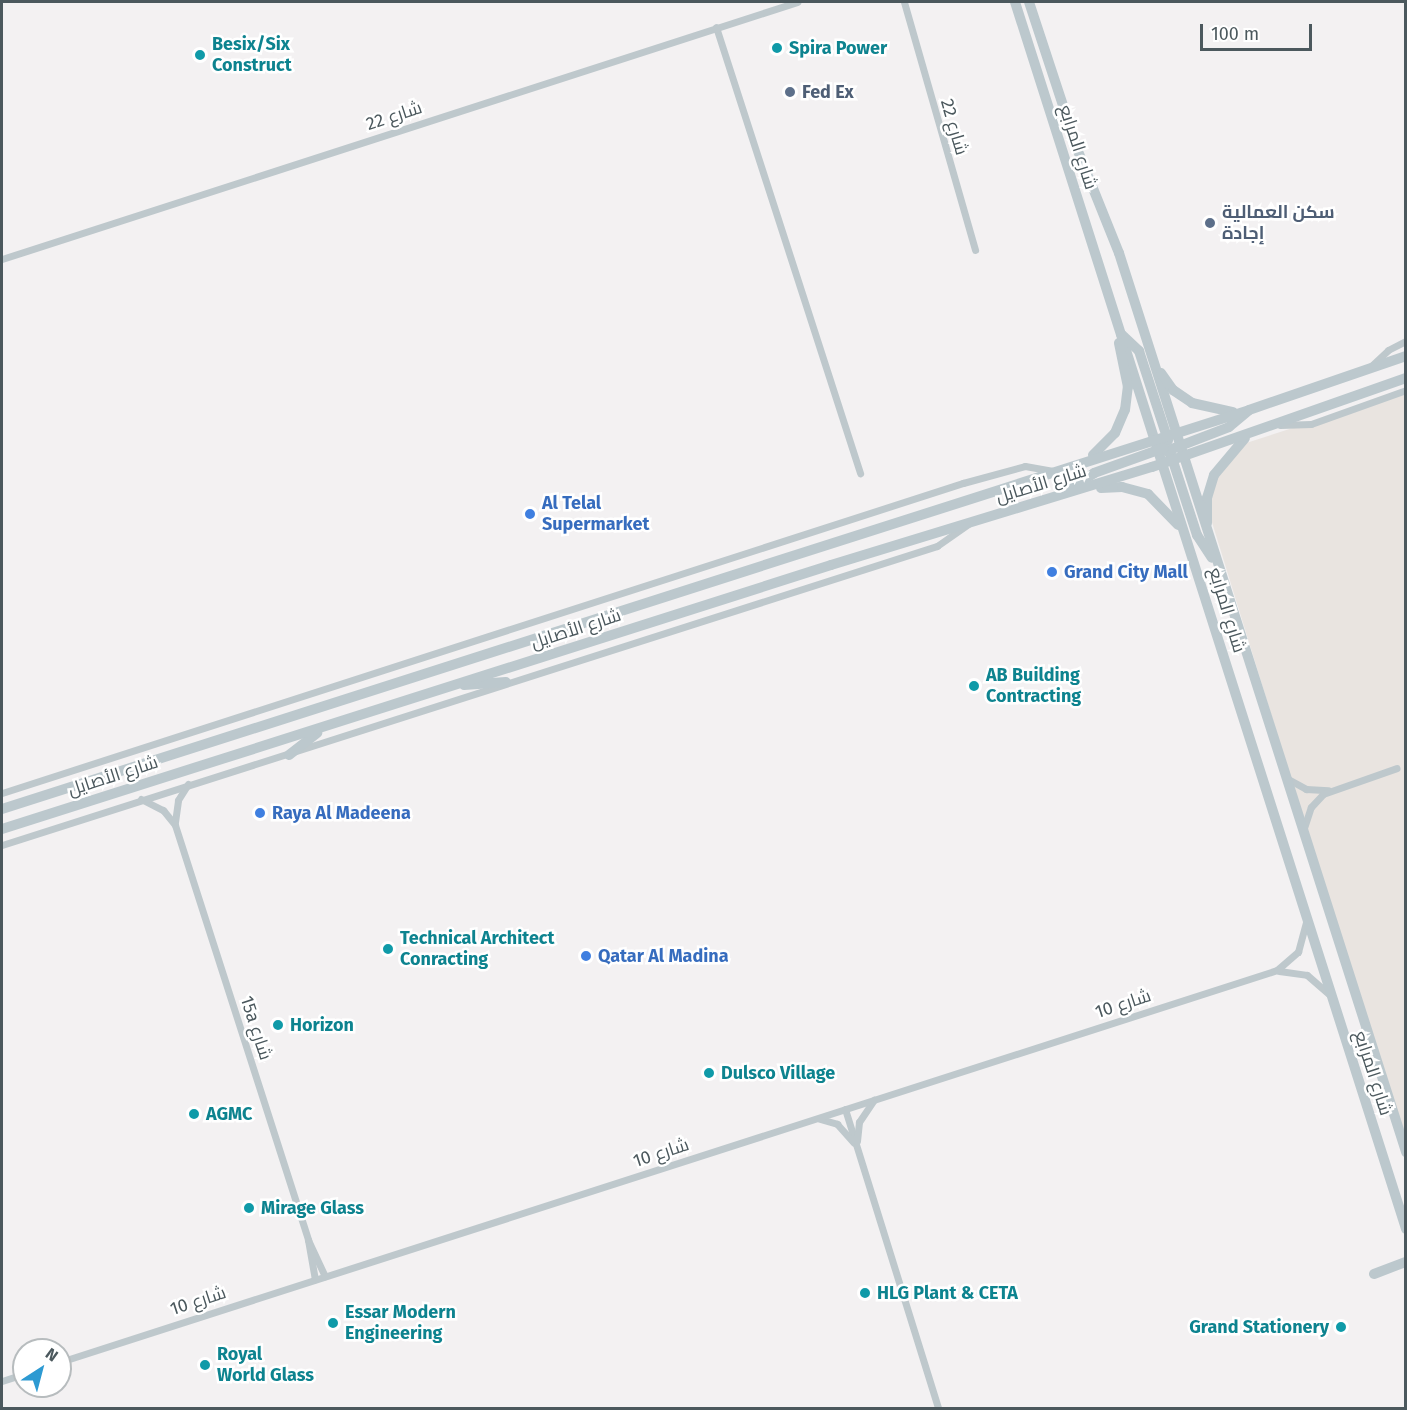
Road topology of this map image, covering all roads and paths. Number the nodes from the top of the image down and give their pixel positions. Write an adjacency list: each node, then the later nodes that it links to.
1 (797, 2): 7 (street, شارع 22)
2 (899, 2): 6 (street, شارع 22)
3 (904, 2): 6 (street, شارع 22)
4 (1015, 2): 10 (main road, شارع المرابع)
5 (1029, 2): 12 (main road, شارع المرابع)
6 (905, 12): 8 (street, شارع 22)
7 (716, 27): 9 (street, شارع 22); 24 (street)
8 (975, 250)
9 (2, 259)
10 (1121, 334): 20 (main road, شارع المرابع); 21 (main road); 22 (main road)
11 (1406, 341): 14 (street)
12 (1152, 356): 17 (main road); 21 (main road, شارع المرابع)
13 (1406, 356): 14 (main road, شارع الأصايل)
14 (1369, 368): 17 (main road, شارع الأصايل)
15 (1406, 378): 18 (main road, شارع الأصايل)
16 (1406, 390): 18 (street)
17 (1244, 411): 21 (main road, شارع الأصايل)
18 (1277, 425): 19 (main road, شارع الأصايل)
19 (1248, 435): 21 (main road, شارع الأصايل); 27 (main road)
20 (1155, 440): 21 (main road, شارع المرابع); 22 (main road, شارع الأصايل)
21 (1170, 449): 25 (main road, شارع الأصايل); 27 (main road, شارع المرابع); 28 (main road, شارع المرابع); 29 (main road)
22 (1084, 461): 23 (main road, شارع الأصايل)
23 (1052, 471): 38 (street); 40 (main road, شارع الأصايل)
24 (860, 473)
25 (1059, 496): 26 (main road, شارع الأصايل); 28 (main road)
26 (969, 523): 30 (street); 31 (main road, شارع الأصايل)
27 (1206, 533): 29 (main road, شارع المرابع)
28 (1187, 538): 45 (main road, شارع المرابع)
29 (1215, 560): 35 (main road, شارع المرابع)
30 (506, 682): 31 (main road); 33 (street)
31 (458, 684): 32 (main road, شارع الأصايل)
32 (324, 727): 33 (main road); 42 (main road, شارع الأصايل)
33 (289, 755): 36 (street)
34 (1397, 768): 37 (street)
35 (1285, 776): 37 (street); 43 (main road, شارع المرابع)
36 (188, 784): 39 (street); 41 (street)
37 (1330, 790): 43 (street)
38 (2, 793)
39 (140, 799): 41 (street, 15a شارع); 44 (street)
40 (2, 809)
41 (175, 825): 54 (street, 15a شارع)
42 (2, 829)
43 (1305, 837): 52 (main road, شارع المرابع)
44 (2, 845)
45 (1306, 919): 46 (street, شارع 10); 47 (main road, شارع المرابع)
46 (1271, 973): 47 (street, شارع 10); 48 (street, شارع 10)
47 (1331, 996): 53 (main road, شارع المرابع)
48 (874, 1100): 49 (street, شارع 10); 51 (street)
49 (845, 1109): 50 (street, شارع 10); 51 (street)
50 (818, 1118): 51 (street); 57 (street, شارع 10)
51 (857, 1147): 60 (street)
52 (1406, 1152)
53 (1406, 1228)
54 (308, 1240): 57 (street, 15a شارع); 58 (street, 15a شارع)
55 (1406, 1262): 56 (main road)
56 (1374, 1274)
57 (325, 1276): 58 (street, شارع 10)
58 (315, 1279): 59 (street, شارع 10)
59 (72, 1358)
60 (938, 1408)

